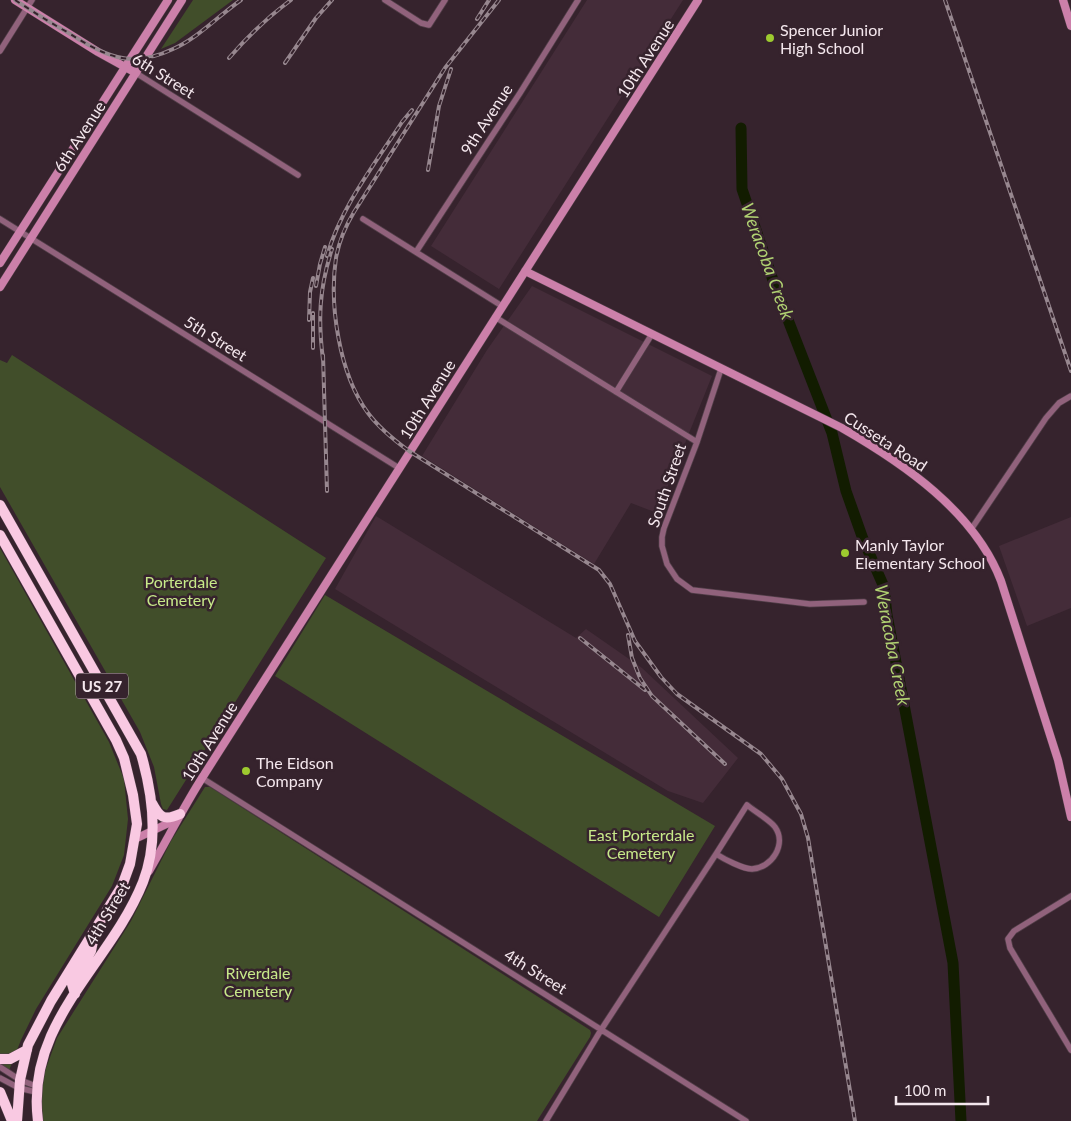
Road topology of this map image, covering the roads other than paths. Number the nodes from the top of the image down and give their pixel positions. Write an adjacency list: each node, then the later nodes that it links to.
1 (15, 0): 10 (main road, 6th Street)
2 (32, 0): 10 (street)
3 (168, 0): 13 (main road, 6th Avenue)
4 (182, 0): 14 (main road, 6th Avenue)
5 (385, 0): 6 (street)
6 (445, 0)
7 (578, 0): 20 (street, 9th Avenue)
8 (698, 0): 22 (main road, 10th Avenue)
9 (1063, 0): 11 (main road)
10 (27, 8): 12 (street); 13 (main road, 6th Street)
11 (1071, 26)
12 (0, 51)
13 (125, 67): 14 (main road, 6th Street); 18 (main road, 6th Avenue)
14 (136, 73): 15 (street, 6th Street); 19 (main road, 6th Avenue)
15 (298, 175)
16 (0, 219): 18 (street, 5th Street)
17 (363, 219): 20 (street)
18 (20, 231): 19 (street, 5th Street); 21 (main road, 6th Avenue)
19 (30, 238): 23 (main road, 6th Avenue); 31 (street, 5th Street)
20 (416, 252): 24 (street)
21 (0, 263)
22 (525, 271): 24 (main road, 10th Avenue); 26 (main road, Cusseta Road)
23 (0, 287)
24 (502, 306): 25 (main road, 10th Avenue)
25 (495, 317): 28 (street, South Street); 31 (main road, 10th Avenue)
26 (652, 334): 27 (main road, Cusseta Road); 28 (street)
27 (721, 369): 30 (street); 33 (main road, Cusseta Road)
28 (616, 392): 30 (street, South Street)
29 (1071, 396): 33 (street)
30 (697, 442): 35 (street, South Street)
31 (398, 468): 36 (main road, 10th Avenue)
32 (0, 505): 37 (highway, 4th Street / US 27)
33 (972, 528): 39 (main road, Cusseta Road)
34 (0, 535): 41 (highway, 4th Street / US 27)
35 (864, 602)
36 (202, 778): 38 (main road, 10th Avenue); 47 (street, 4th Street)
37 (152, 803): 38 (highway); 40 (highway, 4th Street / US 27)
38 (180, 814): 40 (main road, 10th Avenue); 43 (main road, 10th Avenue)
39 (1071, 817)
40 (152, 831): 41 (main road, 10th Avenue); 43 (highway, 4th Street / US 27)
41 (135, 839): 45 (highway, 4th Street / US 27)
42 (716, 854): 42 (street); 47 (street)
43 (143, 881): 46 (highway, 4th Street / US 27)
44 (1071, 896): 49 (street)
45 (96, 928): 46 (highway); 48 (highway, 4th Street / US 27)
46 (75, 994): 54 (highway, 4th Street / US 27)
47 (601, 1030): 59 (street); 60 (street, 4th Street)
48 (27, 1050): 50 (highway); 53 (highway, 4th Street / US 27)
49 (1071, 1050)
50 (0, 1059)
51 (0, 1067): 53 (street)
52 (0, 1078): 53 (street)
53 (19, 1084): 54 (street); 57 (highway, US 27)
54 (36, 1089): 58 (highway, 4th Street / US 27)
55 (0, 1092): 56 (highway)
56 (12, 1121)
57 (17, 1121)
58 (38, 1121)
59 (546, 1121)
60 (746, 1121)

